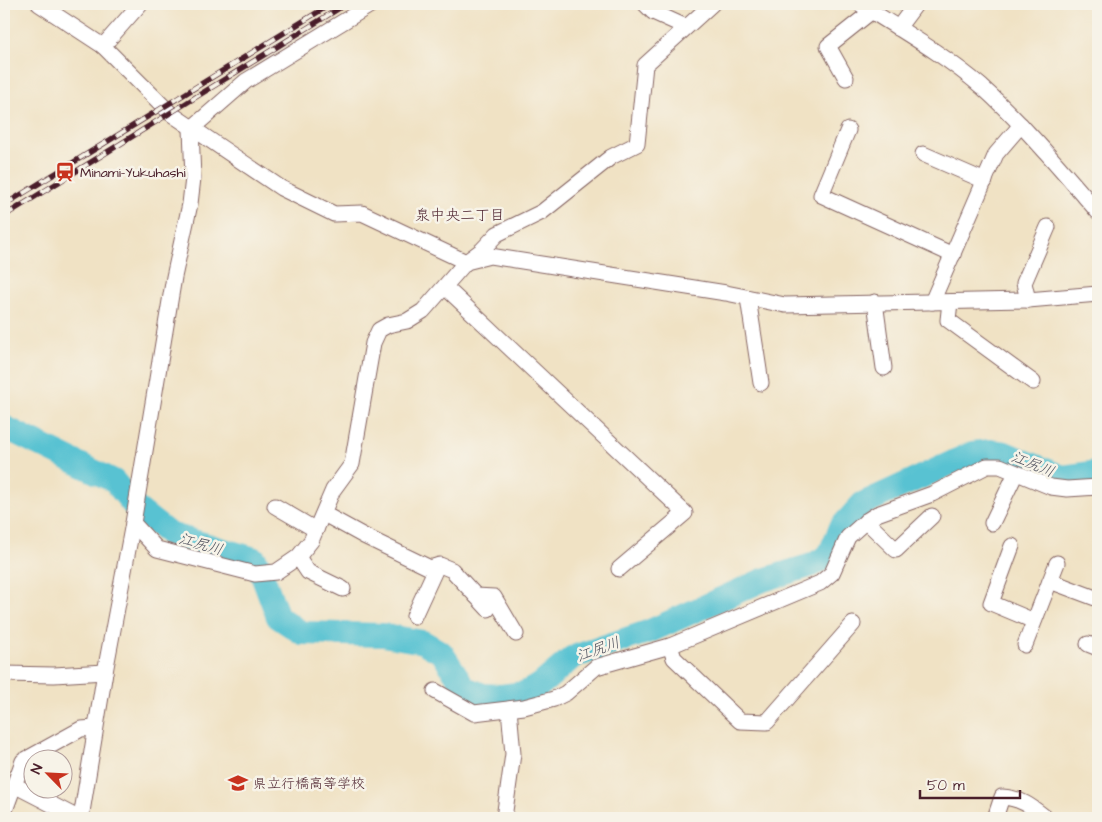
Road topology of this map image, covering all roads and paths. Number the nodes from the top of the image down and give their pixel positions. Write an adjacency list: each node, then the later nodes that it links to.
1 (39, 4): 10 (street)
2 (140, 4): 10 (street)
3 (372, 4): 13 (street)
4 (644, 4): 8 (street)
5 (712, 4): 8 (street)
6 (916, 4): 9 (street)
7 (866, 8): 9 (street); 11 (street)
8 (686, 27): 20 (street)
9 (898, 28): 12 (street)
10 (103, 46): 13 (street)
11 (846, 78)
12 (1021, 125): 16 (street); 17 (street)
13 (191, 129): 20 (street); 37 (street)
14 (848, 130): 19 (street)
15 (923, 154): 16 (street)
16 (985, 181): 19 (street)
17 (1098, 212)
18 (1048, 228): 24 (street)
19 (953, 255): 26 (street)
20 (466, 262): 21 (street); 23 (street)
21 (445, 288): 34 (street); 44 (street)
22 (1098, 294): 24 (street)
23 (748, 298): 25 (street); 30 (street)
24 (1028, 300): 27 (street)
25 (874, 302): 26 (street); 28 (street)
26 (932, 302): 27 (street)
27 (950, 302): 29 (street)
28 (884, 368)
29 (1034, 382)
30 (761, 383)
31 (1016, 473): 32 (street); 36 (street); 38 (street)
32 (1098, 487)
33 (275, 506): 39 (street)
34 (324, 514): 39 (street); 43 (street)
35 (932, 516): 36 (street)
36 (866, 521): 55 (street)
37 (133, 523): 41 (street); 56 (street)
38 (992, 523)
39 (316, 530): 41 (street)
40 (1012, 546): 51 (street)
41 (298, 557): 46 (street)
42 (1057, 563): 45 (street)
43 (438, 566): 47 (street); 50 (street)
44 (619, 568)
45 (1050, 580): 48 (street); 51 (street)
46 (343, 589)
47 (476, 596): 49 (street); 53 (street)
48 (1098, 599)
49 (488, 609)
50 (414, 616)
51 (1034, 621): 54 (street)
52 (853, 624): 55 (street)
53 (516, 634)
54 (1025, 645)
55 (670, 646): 59 (street)
56 (105, 672): 57 (street); 60 (street)
57 (4, 674)
58 (435, 690): 59 (street)
59 (509, 709): 64 (street)
60 (95, 728): 61 (street); 63 (street)
61 (14, 785): 62 (street); 63 (street)
62 (4, 813)
63 (80, 818)
64 (504, 818)
65 (995, 818): 66 (street)
66 (1046, 818)

